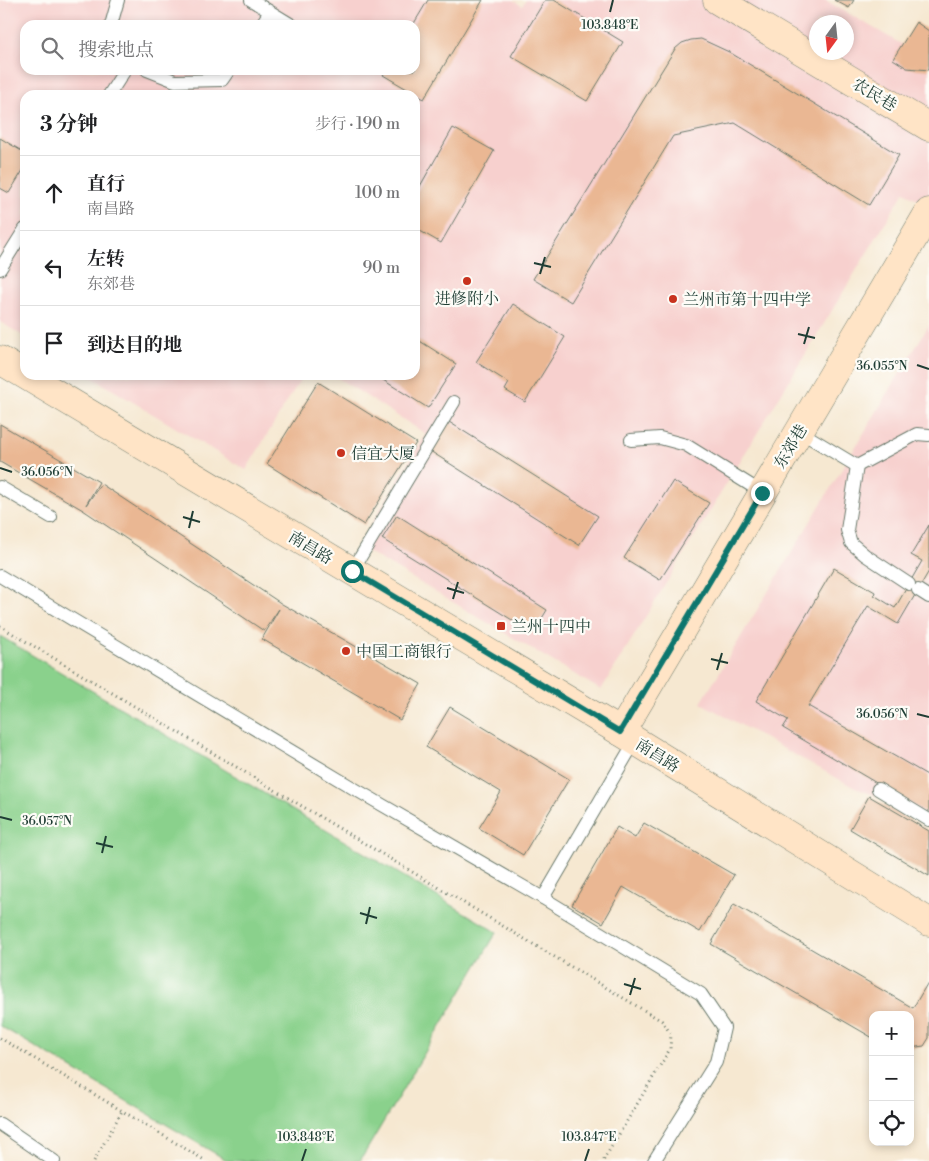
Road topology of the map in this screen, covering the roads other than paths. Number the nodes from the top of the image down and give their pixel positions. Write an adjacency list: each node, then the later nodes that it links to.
1 (118, 0): 5 (lane)
2 (251, 0): 4 (lane)
3 (717, 0): 12 (main road, 农民巷)
4 (270, 12): 6 (lane); 7 (lane)
5 (112, 20)
6 (264, 20)
7 (284, 20)
8 (122, 75): 11 (lane)
9 (160, 75): 10 (lane)
10 (226, 75)
11 (112, 90)
12 (929, 127)
13 (929, 212): 20 (main road, 东郊巷)
14 (20, 237): 15 (lane)
15 (1, 267)
16 (0, 360): 17 (main road, 南昌路)
17 (20, 372)
18 (33, 380): 27 (main road, 南昌路)
19 (454, 402): 27 (lane)
20 (799, 431): 23 (lane); 25 (main road, 东郊巷)
21 (929, 434): 23 (lane)
22 (631, 440): 25 (lane)
23 (857, 466): 29 (lane)
24 (0, 487): 26 (lane)
25 (762, 493): 30 (main road, 东郊巷)
26 (51, 517)
27 (352, 571): 30 (main road, 南昌路)
28 (0, 576): 33 (lane)
29 (929, 597)
30 (628, 737): 33 (lane); 34 (main road, 南昌路)
31 (878, 789): 32 (lane)
32 (929, 820)
33 (543, 898): 37 (lane)
34 (929, 922)
35 (0, 1124): 36 (lane)
36 (54, 1161)
37 (654, 1161)

